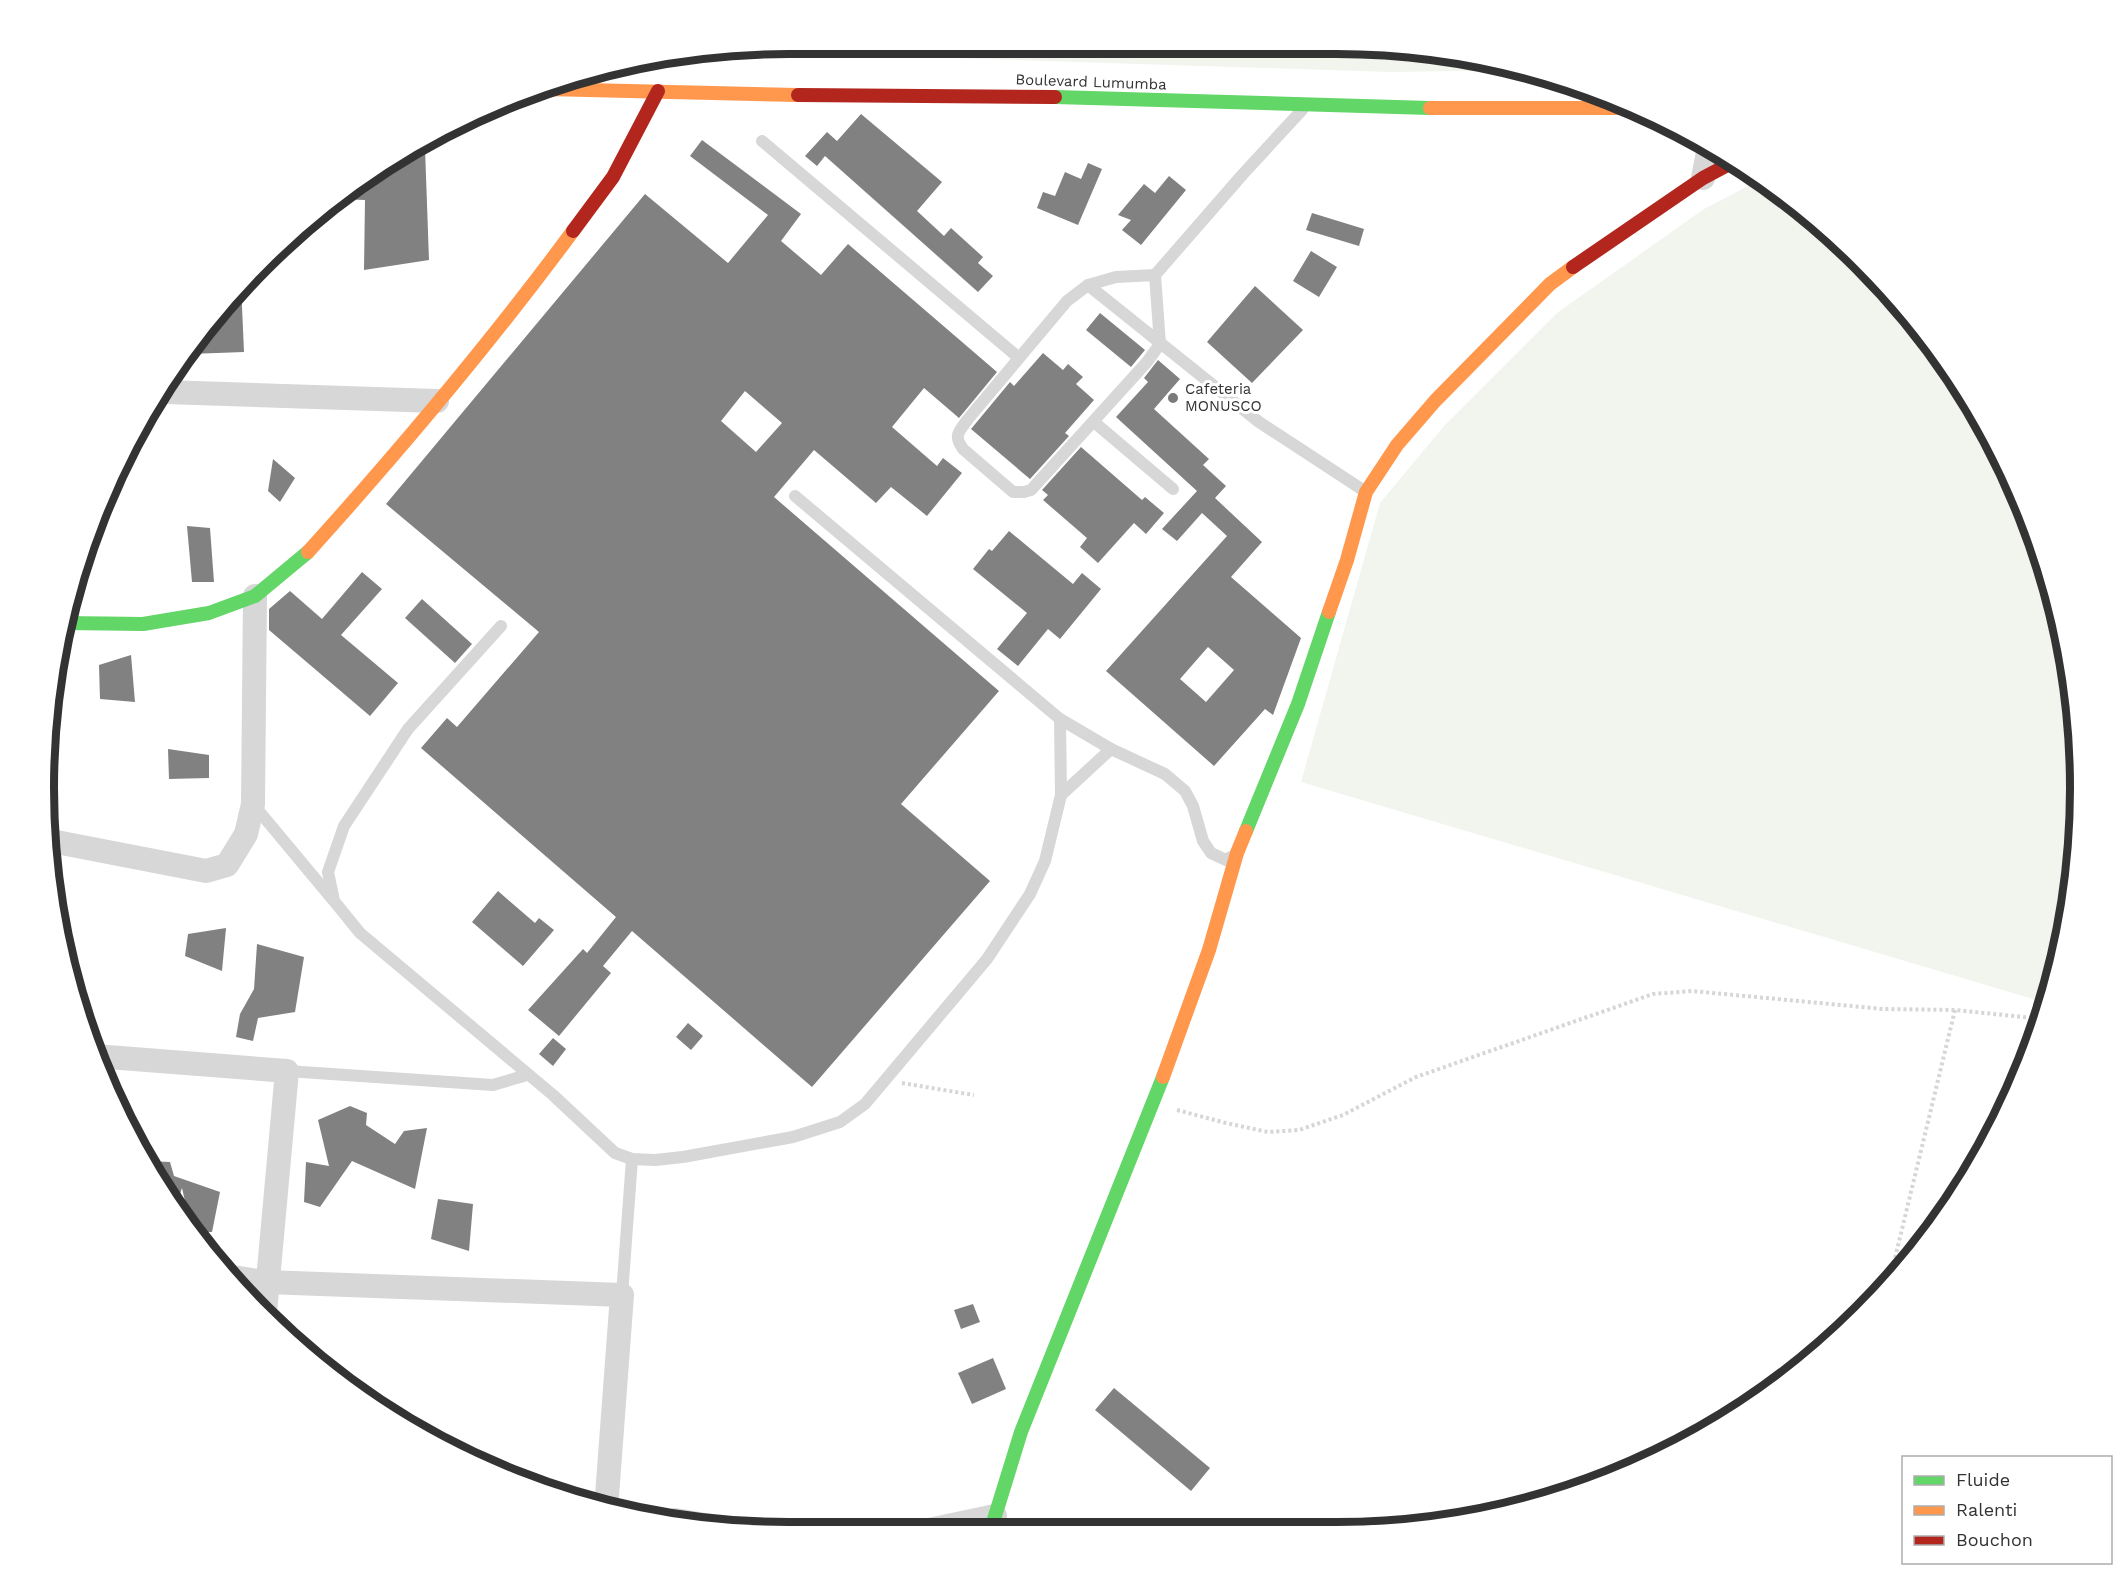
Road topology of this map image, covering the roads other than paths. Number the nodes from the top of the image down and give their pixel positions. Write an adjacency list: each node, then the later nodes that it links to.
1 (564, 89): 2 (street, Boulevard Lumumba)
2 (658, 91): 3 (street, Boulevard Lumumba); 14 (street)
3 (1307, 105): 4 (street, Boulevard Lumumba); 9 (lane)
4 (1612, 108)
5 (762, 141): 12 (lane)
6 (1707, 155): 8 (street)
7 (1725, 166): 8 (street)
8 (1703, 178): 17 (street)
9 (1155, 275): 10 (lane); 11 (lane)
10 (1088, 285): 11 (lane); 12 (lane)
11 (1160, 344): 15 (lane); 17 (lane)
12 (1019, 358): 15 (lane)
13 (170, 392): 14 (street)
14 (437, 401): 19 (street)
15 (1094, 422): 16 (lane)
16 (1173, 489)
17 (1366, 492): 27 (street)
18 (795, 496): 22 (lane)
19 (255, 596): 20 (street); 25 (street)
20 (73, 623)
21 (501, 626): 28 (lane)
22 (1060, 719): 23 (lane); 24 (lane)
23 (1111, 749): 24 (lane); 27 (lane)
24 (1061, 795): 32 (lane)
25 (253, 804): 26 (street); 28 (lane)
26 (57, 842)
27 (1237, 853): 38 (street)
28 (334, 901): 31 (lane)
29 (105, 1057): 30 (street)
30 (287, 1071): 31 (lane); 34 (street)
31 (527, 1075): 32 (lane)
32 (632, 1159): 35 (lane)
33 (242, 1279): 34 (street)
34 (266, 1282): 35 (street); 36 (street)
35 (622, 1295): 37 (street)
36 (265, 1303)
37 (607, 1499)
38 (993, 1522)

